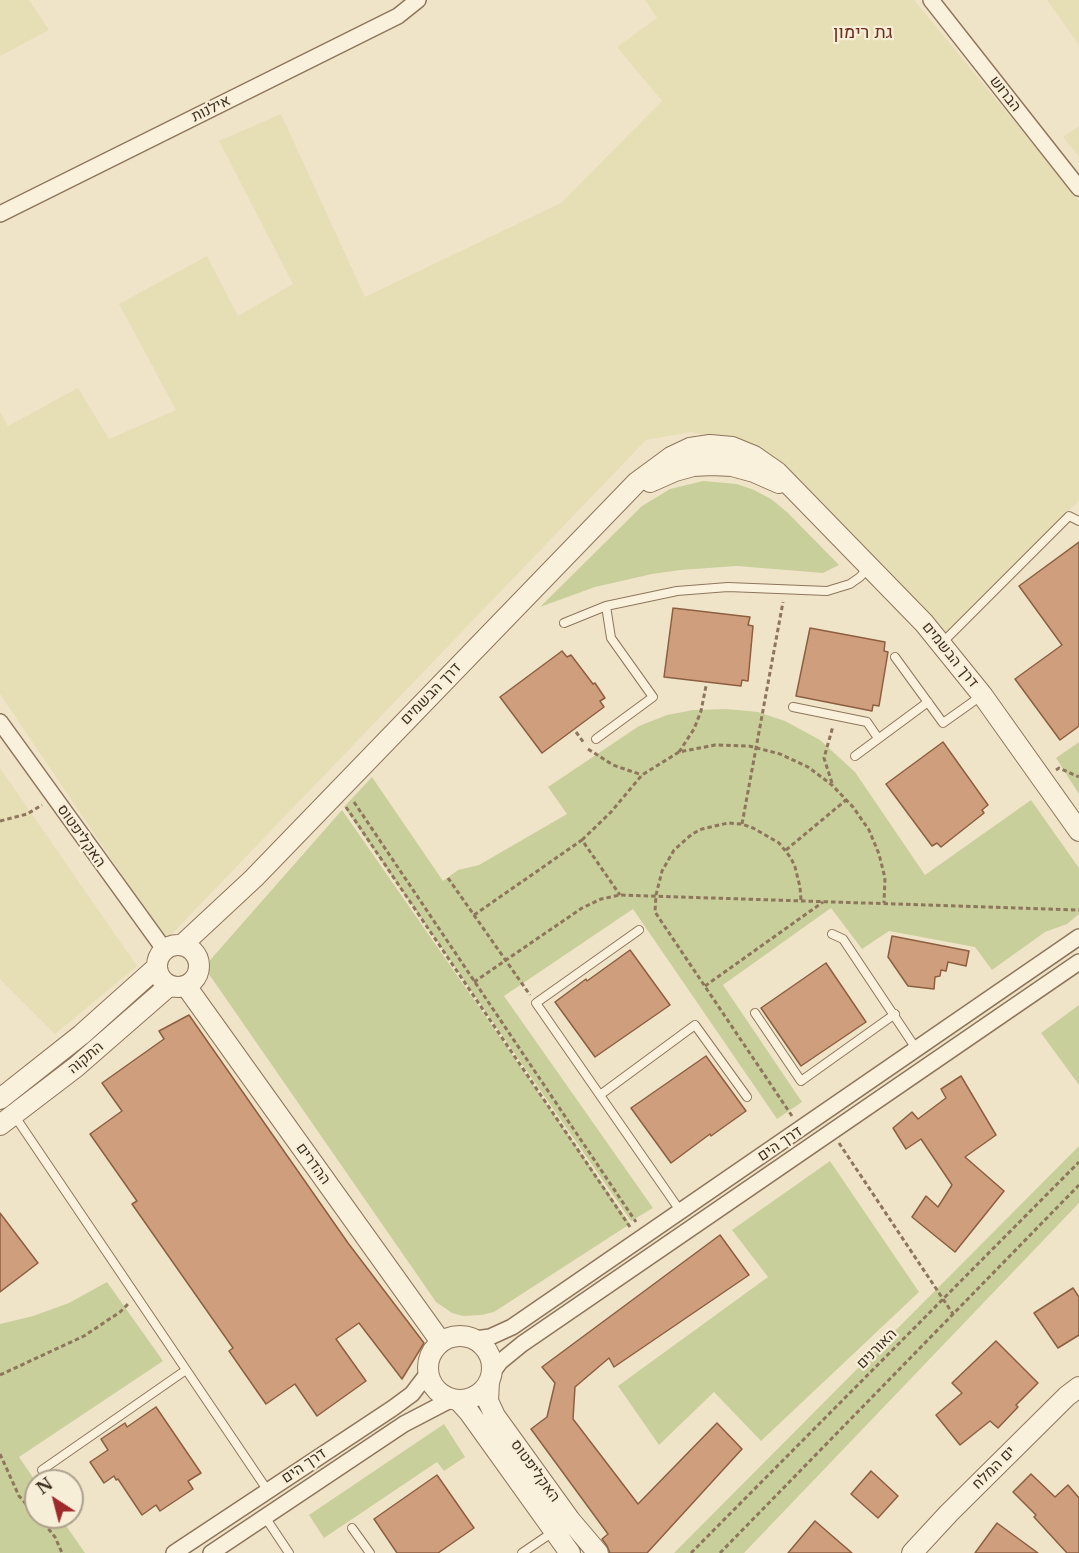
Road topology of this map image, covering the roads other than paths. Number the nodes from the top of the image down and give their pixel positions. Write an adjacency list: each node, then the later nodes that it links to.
1 (418, 0): 4 (street, אילנות)
2 (931, 0): 3 (street, הברוש)
3 (1079, 188)
4 (0, 214)
5 (1079, 521): 9 (lane)
6 (869, 567): 7 (lane); 9 (street, דרך הבשמים); 22 (street, דרך הבשמים)
7 (606, 606): 8 (lane); 16 (lane)
8 (564, 623)
9 (942, 643): 11 (street, דרך הבשמים)
10 (895, 657): 12 (lane)
11 (983, 696): 12 (lane); 18 (street, דרך הבשמים)
12 (928, 702): 15 (lane)
13 (793, 707): 15 (lane)
14 (0, 722): 22 (street, האקליפטוס)
15 (878, 738): 17 (lane)
16 (596, 739)
17 (855, 756)
18 (1079, 831)
19 (639, 930): 29 (lane)
20 (832, 934): 27 (lane)
21 (1079, 937): 28 (street, דרך הים)
22 (180, 949): 24 (street); 25 (street)
23 (1079, 962): 38 (street, דרך הים)
24 (156, 968): 25 (street); 31 (street, התקוה)
25 (178, 986): 32 (street, התקוה); 35 (street, ההדרים)
26 (755, 1013): 27 (lane)
27 (894, 1014): 28 (lane)
28 (917, 1050): 33 (street, דרך הים)
29 (600, 1095): 30 (lane); 33 (lane)
30 (747, 1097)
31 (0, 1099)
32 (7, 1120): 36 (lane)
33 (681, 1212): 34 (street, דרך הים)
34 (475, 1339): 35 (street); 38 (street)
35 (441, 1342): 37 (street)
36 (186, 1370): 41 (lane); 42 (lane)
37 (428, 1373): 40 (street); 42 (street, דרך הים)
38 (491, 1378): 40 (street); 52 (street, האקליפטוס)
39 (1079, 1387): 53 (street, ים המלח)
40 (455, 1400): 43 (street, דרך הים); 45 (street, האקליפטוס)
41 (43, 1469)
42 (268, 1491): 46 (street, דרך הים)
43 (265, 1517): 47 (street, דרך הים); 48 (lane)
44 (352, 1528): 49 (lane)
45 (554, 1531): 50 (lane); 51 (street, האקליפטוס)
46 (174, 1553)
47 (211, 1553)
48 (289, 1553)
49 (370, 1553)
50 (522, 1553)
51 (570, 1553)
52 (598, 1553)
53 (912, 1553)

